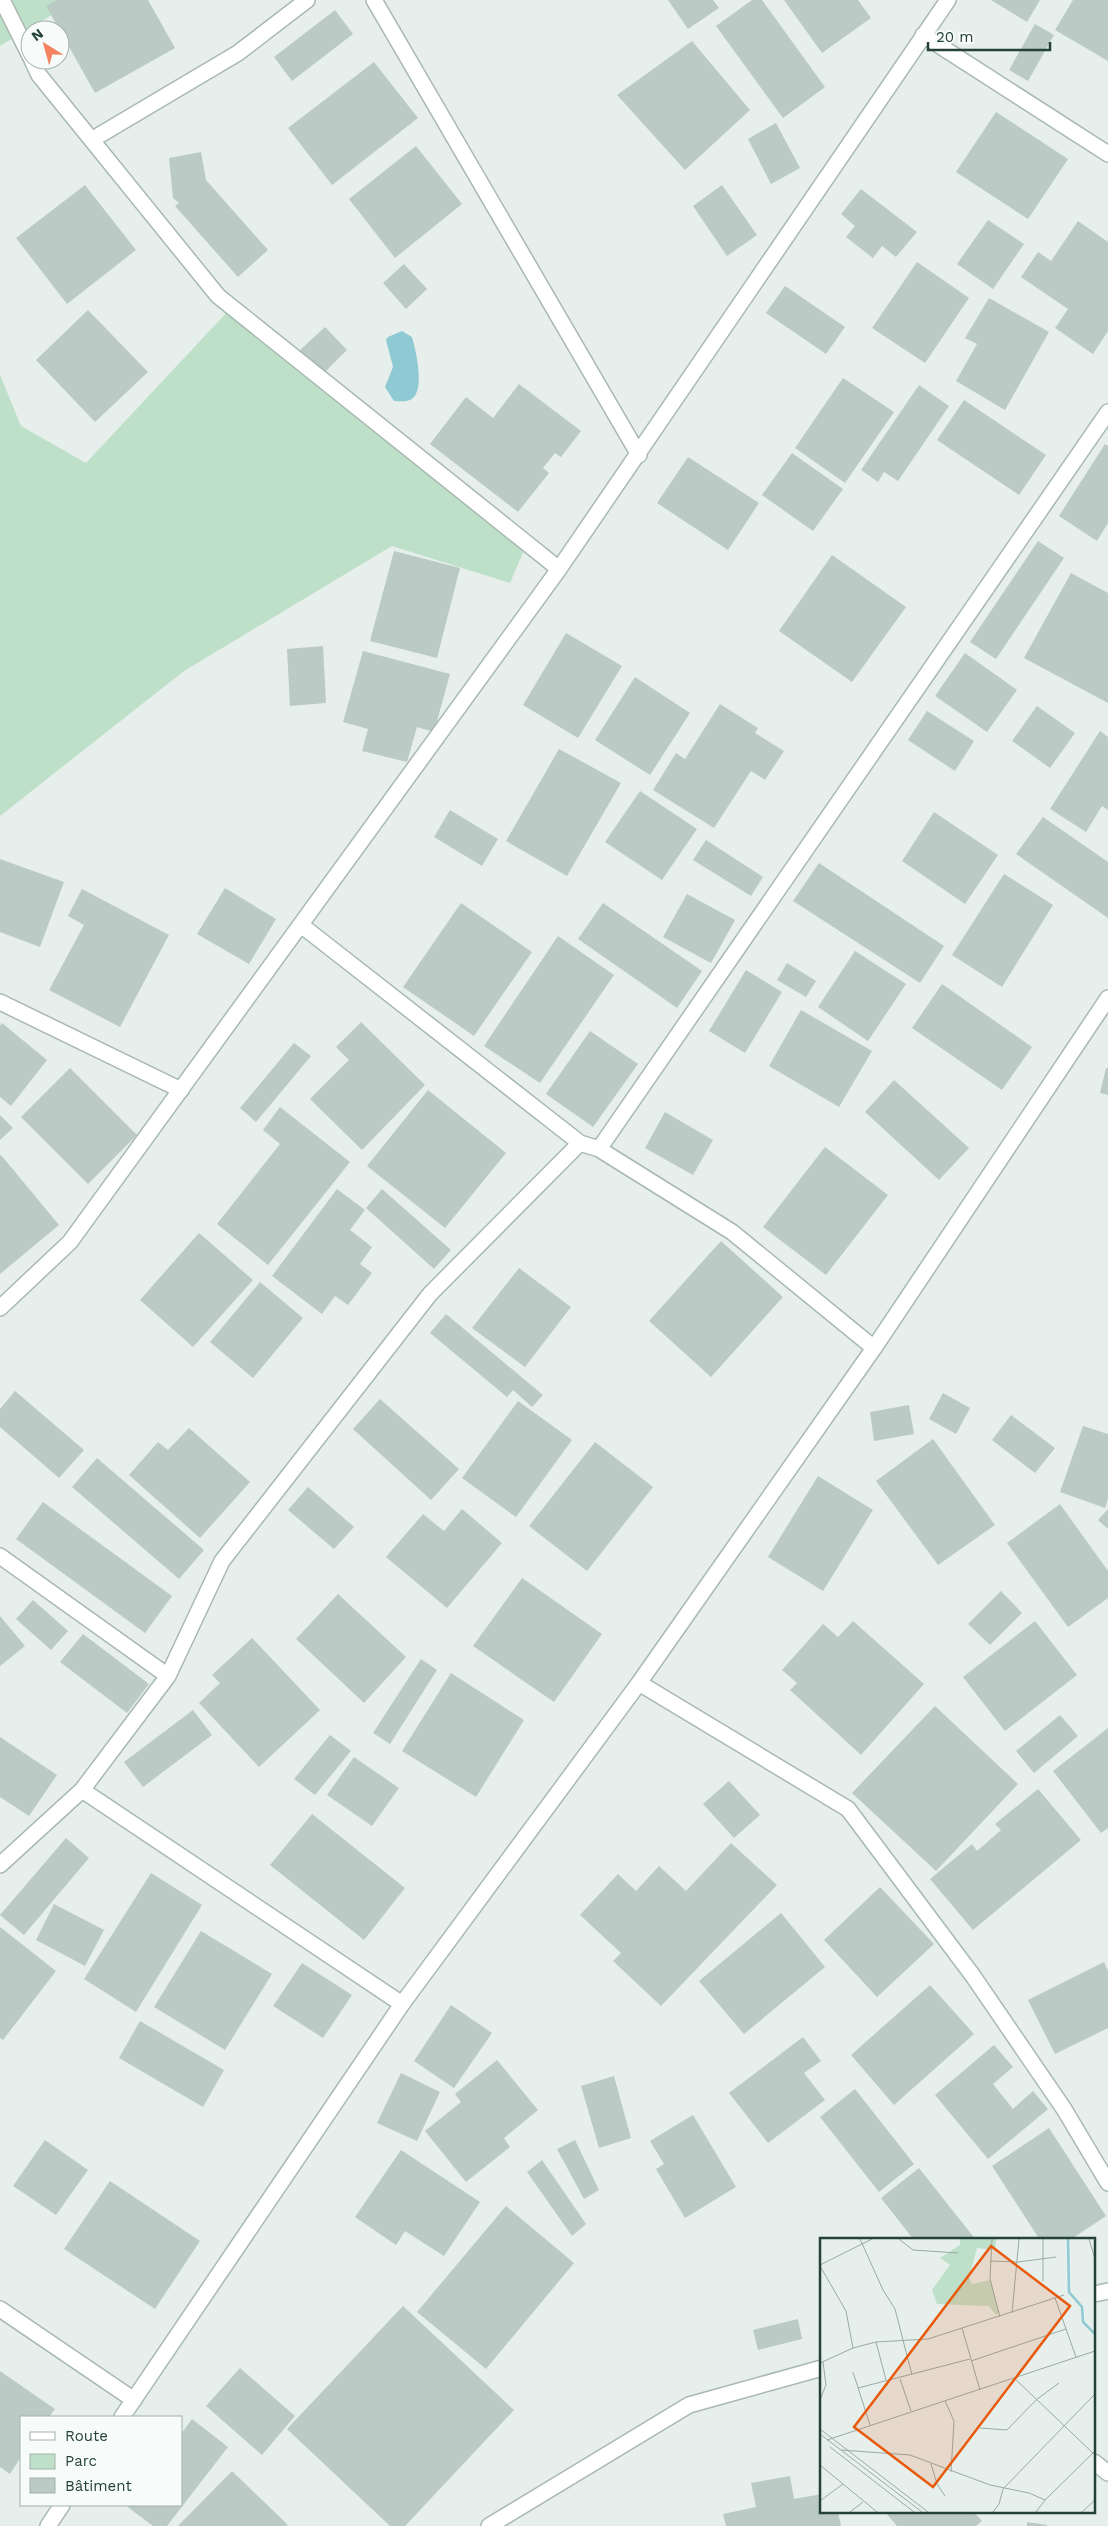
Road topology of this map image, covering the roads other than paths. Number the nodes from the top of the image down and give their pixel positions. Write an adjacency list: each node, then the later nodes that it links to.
1 (2, 0): 6 (street)
2 (307, 0): 8 (street)
3 (374, 0): 11 (street)
4 (948, 0): 5 (street)
5 (924, 35): 9 (street); 11 (street)
6 (20, 36)
7 (37, 70): 8 (street)
8 (93, 139): 12 (street)
9 (1108, 154)
10 (1108, 412): 19 (street)
11 (639, 455): 12 (street)
12 (559, 569): 13 (street)
13 (301, 924): 17 (street); 18 (street)
14 (1108, 998): 16 (street)
15 (0, 1002): 17 (street)
16 (1102, 1014): 21 (street)
17 (181, 1090): 20 (street)
18 (580, 1143): 19 (street); 23 (street)
19 (599, 1149): 21 (street)
20 (0, 1308)
21 (874, 1348): 24 (street)
22 (0, 1556): 23 (street)
23 (168, 1676): 25 (street)
24 (639, 1683): 27 (street); 28 (street)
25 (82, 1790): 26 (street); 27 (street)
26 (0, 1865)
27 (402, 2004): 31 (street)
28 (1108, 2183)
29 (0, 2309): 31 (street)
30 (820, 2369): 37 (street)
31 (134, 2400): 32 (street)
32 (123, 2416)
33 (1096, 2464): 34 (street)
34 (1108, 2473)
35 (61, 2506): 36 (street)
36 (48, 2526)
37 (489, 2526)

